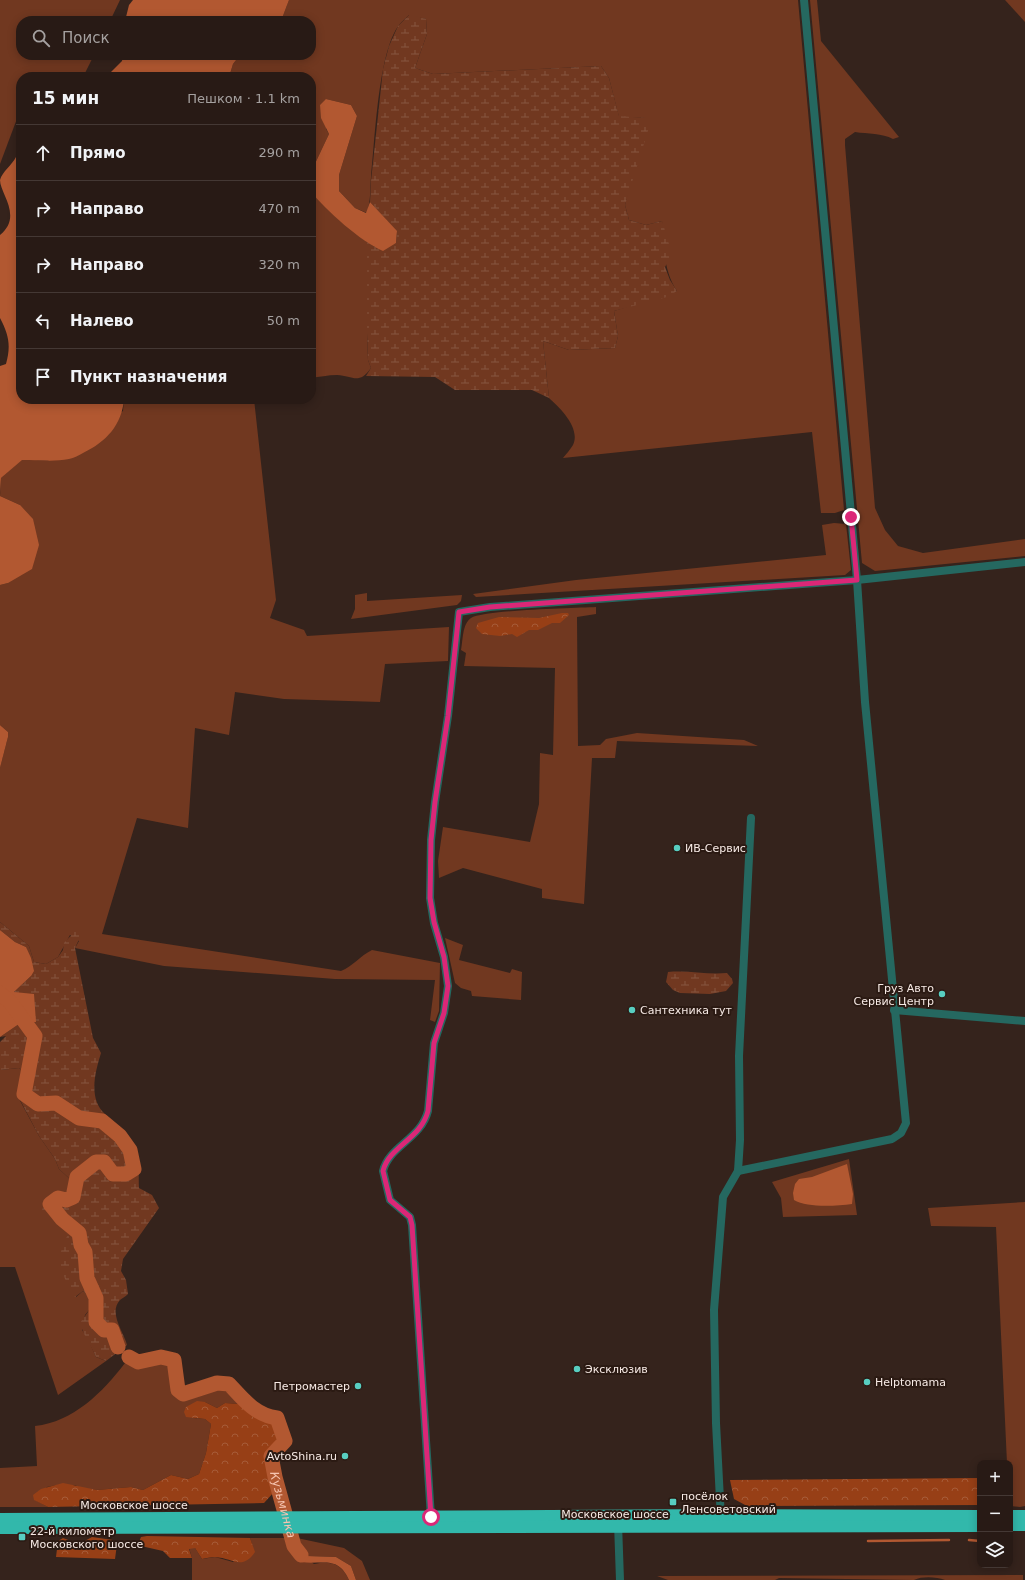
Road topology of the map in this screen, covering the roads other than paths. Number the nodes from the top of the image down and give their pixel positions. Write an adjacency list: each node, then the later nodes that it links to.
1 (804, 0): 3 (street)
2 (1025, 562): 3 (street)
3 (857, 580): 5 (street); 11 (street)
4 (751, 818): 7 (street)
5 (894, 1010): 6 (street); 7 (street)
6 (1025, 1021)
7 (738, 1170): 13 (street)
8 (977, 1516): 13 (highway, Московское шоссе)
9 (1013, 1516): 10 (highway)
10 (1025, 1516)
11 (431, 1517): 14 (highway, Московское шоссе); 16 (highway, Московское шоссе)
12 (0, 1519): 15 (highway, Московское шоссе)
13 (721, 1521): 14 (highway, Московское шоссе); 19 (highway, Московское шоссе)
14 (617, 1522): 16 (highway, Московское шоссе); 21 (street)
15 (269, 1523): 16 (highway); 20 (highway, Московское шоссе)
16 (298, 1523)
17 (1013, 1525): 18 (highway)
18 (1025, 1525)
19 (977, 1526)
20 (0, 1528)
21 (620, 1580)

